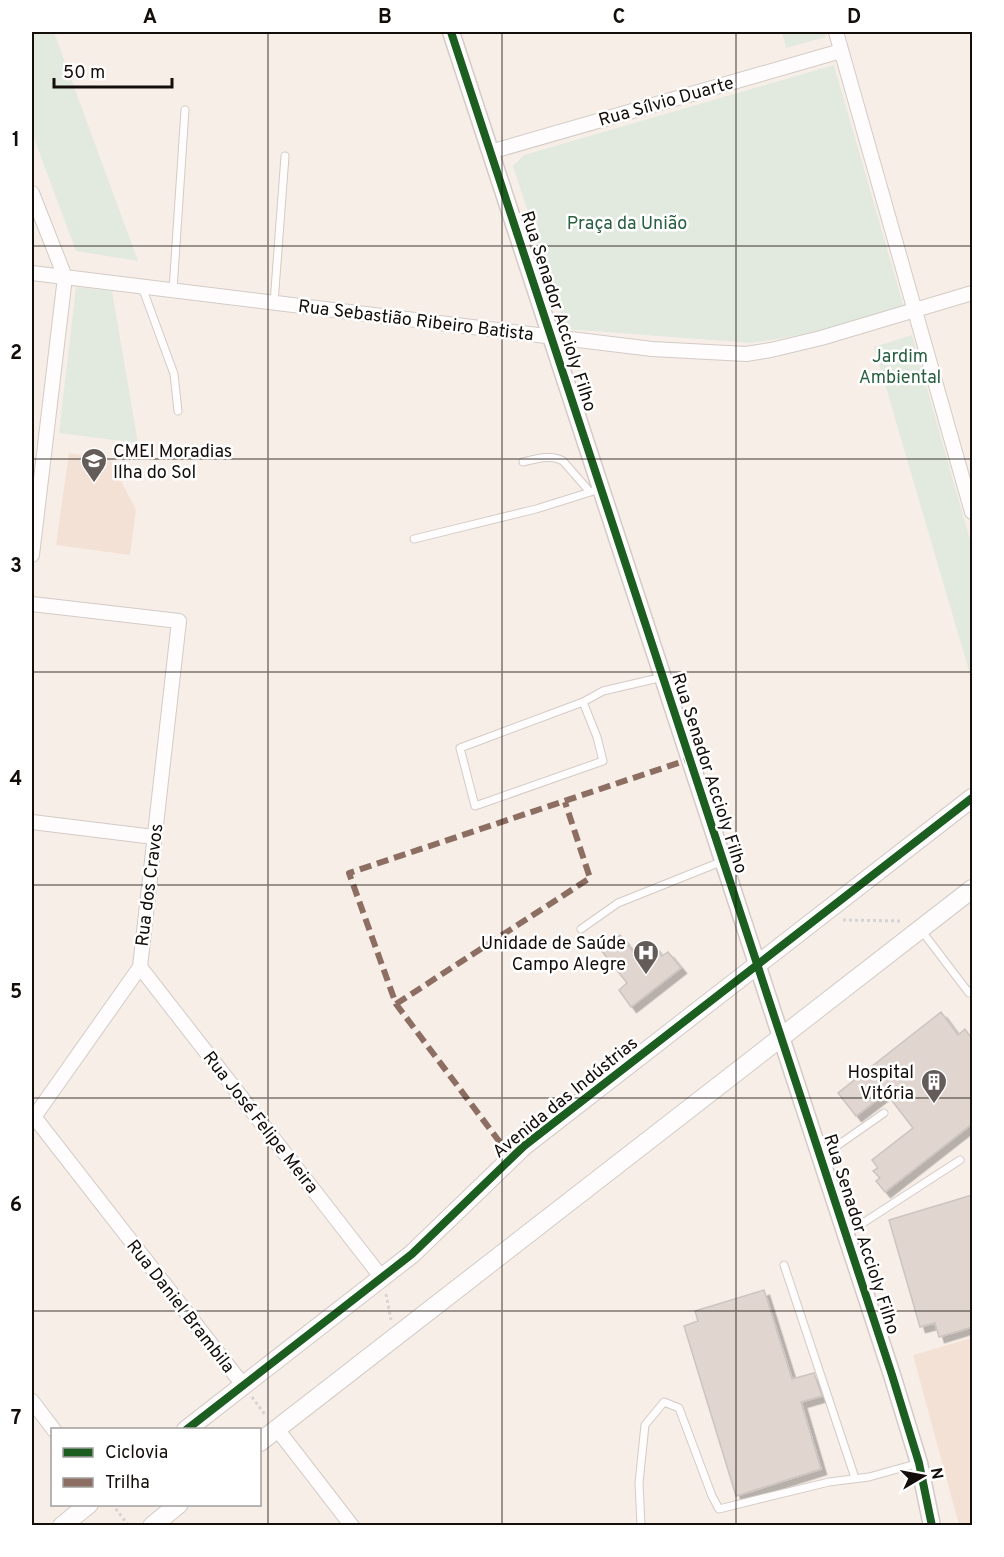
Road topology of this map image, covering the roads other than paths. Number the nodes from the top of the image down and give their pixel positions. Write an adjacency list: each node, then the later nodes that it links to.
1 (451, 32): 5 (street, Rua Senador Accioly Filho)
2 (836, 32): 3 (street)
3 (841, 51): 5 (street, Rua Sílvio Duarte); 14 (street)
4 (185, 110): 11 (lane)
5 (490, 152): 15 (street, Rua Senador Accioly Filho)
6 (285, 156): 13 (lane)
7 (32, 193): 9 (street)
8 (32, 273): 9 (street, Rua Sebastião Ribeiro Batista)
9 (65, 277): 10 (street, Rua Sebastião Ribeiro Batista); 18 (street)
10 (141, 287): 11 (street, Rua Sebastião Ribeiro Batista); 16 (lane)
11 (172, 290): 13 (street, Rua Sebastião Ribeiro Batista)
12 (972, 293): 14 (street, Rua Sebastião Ribeiro Batista)
13 (274, 303): 15 (street, Rua Sebastião Ribeiro Batista)
14 (915, 310): 15 (street, Rua Sebastião Ribeiro Batista); 20 (street)
15 (551, 336): 19 (street, Rua Senador Accioly Filho)
16 (178, 411)
17 (523, 462): 19 (lane)
18 (37, 471): 22 (street)
19 (596, 490): 21 (lane); 24 (street, Rua Senador Accioly Filho)
20 (972, 512)
21 (414, 539)
22 (32, 555)
23 (32, 604): 28 (street, Rua dos Cravos)
24 (663, 676): 25 (lane); 29 (street, Rua Senador Accioly Filho)
25 (583, 702): 25 (lane)
26 (972, 798): 33 (main road, Avenida das Indústrias)
27 (32, 822): 28 (street)
28 (154, 837): 34 (street, Rua dos Cravos)
29 (723, 861): 32 (lane); 33 (street, Rua Senador Accioly Filho)
30 (972, 889): 31 (main road)
31 (925, 926): 35 (lane); 36 (main road)
32 (581, 929)
33 (758, 964): 36 (street, Rua Senador Accioly Filho); 43 (main road, Avenida das Indústrias)
34 (140, 967): 38 (street, Rua dos Cravos); 43 (street, Rua José Felipe Meira)
35 (972, 990)
36 (782, 1037): 39 (street, Rua Senador Accioly Filho); 48 (main road)
37 (884, 1113): 39 (lane)
38 (32, 1117): 44 (street, Rua Daniel Brambila)
39 (821, 1157): 41 (street, Rua Senador Accioly Filho)
40 (960, 1160): 41 (lane)
41 (846, 1234): 50 (street, Rua Senador Accioly Filho)
42 (784, 1265): 51 (lane)
43 (382, 1278): 44 (main road, Avenida das Indústrias)
44 (243, 1385): 47 (main road, Avenida das Indústrias)
45 (32, 1401): 46 (street)
46 (52, 1428)
47 (189, 1428)
48 (277, 1429): 49 (main road); 56 (street)
49 (261, 1441)
50 (919, 1463): 51 (lane); 58 (street, Rua Senador Accioly Filho)
51 (855, 1478): 57 (lane)
52 (87, 1506): 54 (main road)
53 (177, 1506): 55 (main road)
54 (62, 1526)
55 (152, 1526)
56 (352, 1526)
57 (641, 1526)
58 (932, 1526)

